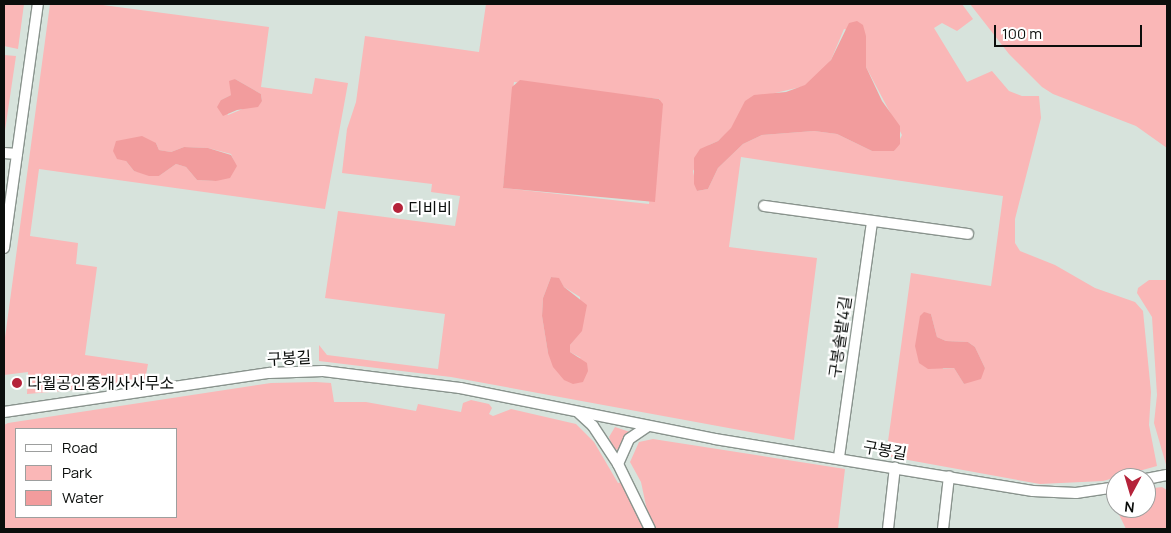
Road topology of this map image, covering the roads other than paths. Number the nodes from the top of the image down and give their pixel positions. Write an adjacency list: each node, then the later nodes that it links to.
1 (38, 4): 3 (street)
2 (4, 152): 3 (street)
3 (18, 154): 7 (street)
4 (764, 206): 5 (street)
5 (872, 221): 6 (street); 11 (street, 구봉솔밭4길)
6 (968, 234)
7 (4, 248)
8 (576, 410): 9 (street, 구봉길); 10 (street, 구봉길); 12 (street)
9 (4, 412)
10 (649, 426): 11 (street, 구봉길); 12 (street)
11 (839, 457): 13 (street, 구봉길)
12 (618, 464): 16 (street)
13 (895, 467): 14 (street, 구봉길); 17 (street)
14 (949, 476): 15 (street, 구봉길); 18 (street)
15 (1106, 488)
16 (650, 529)
17 (888, 529)
18 (943, 529)

